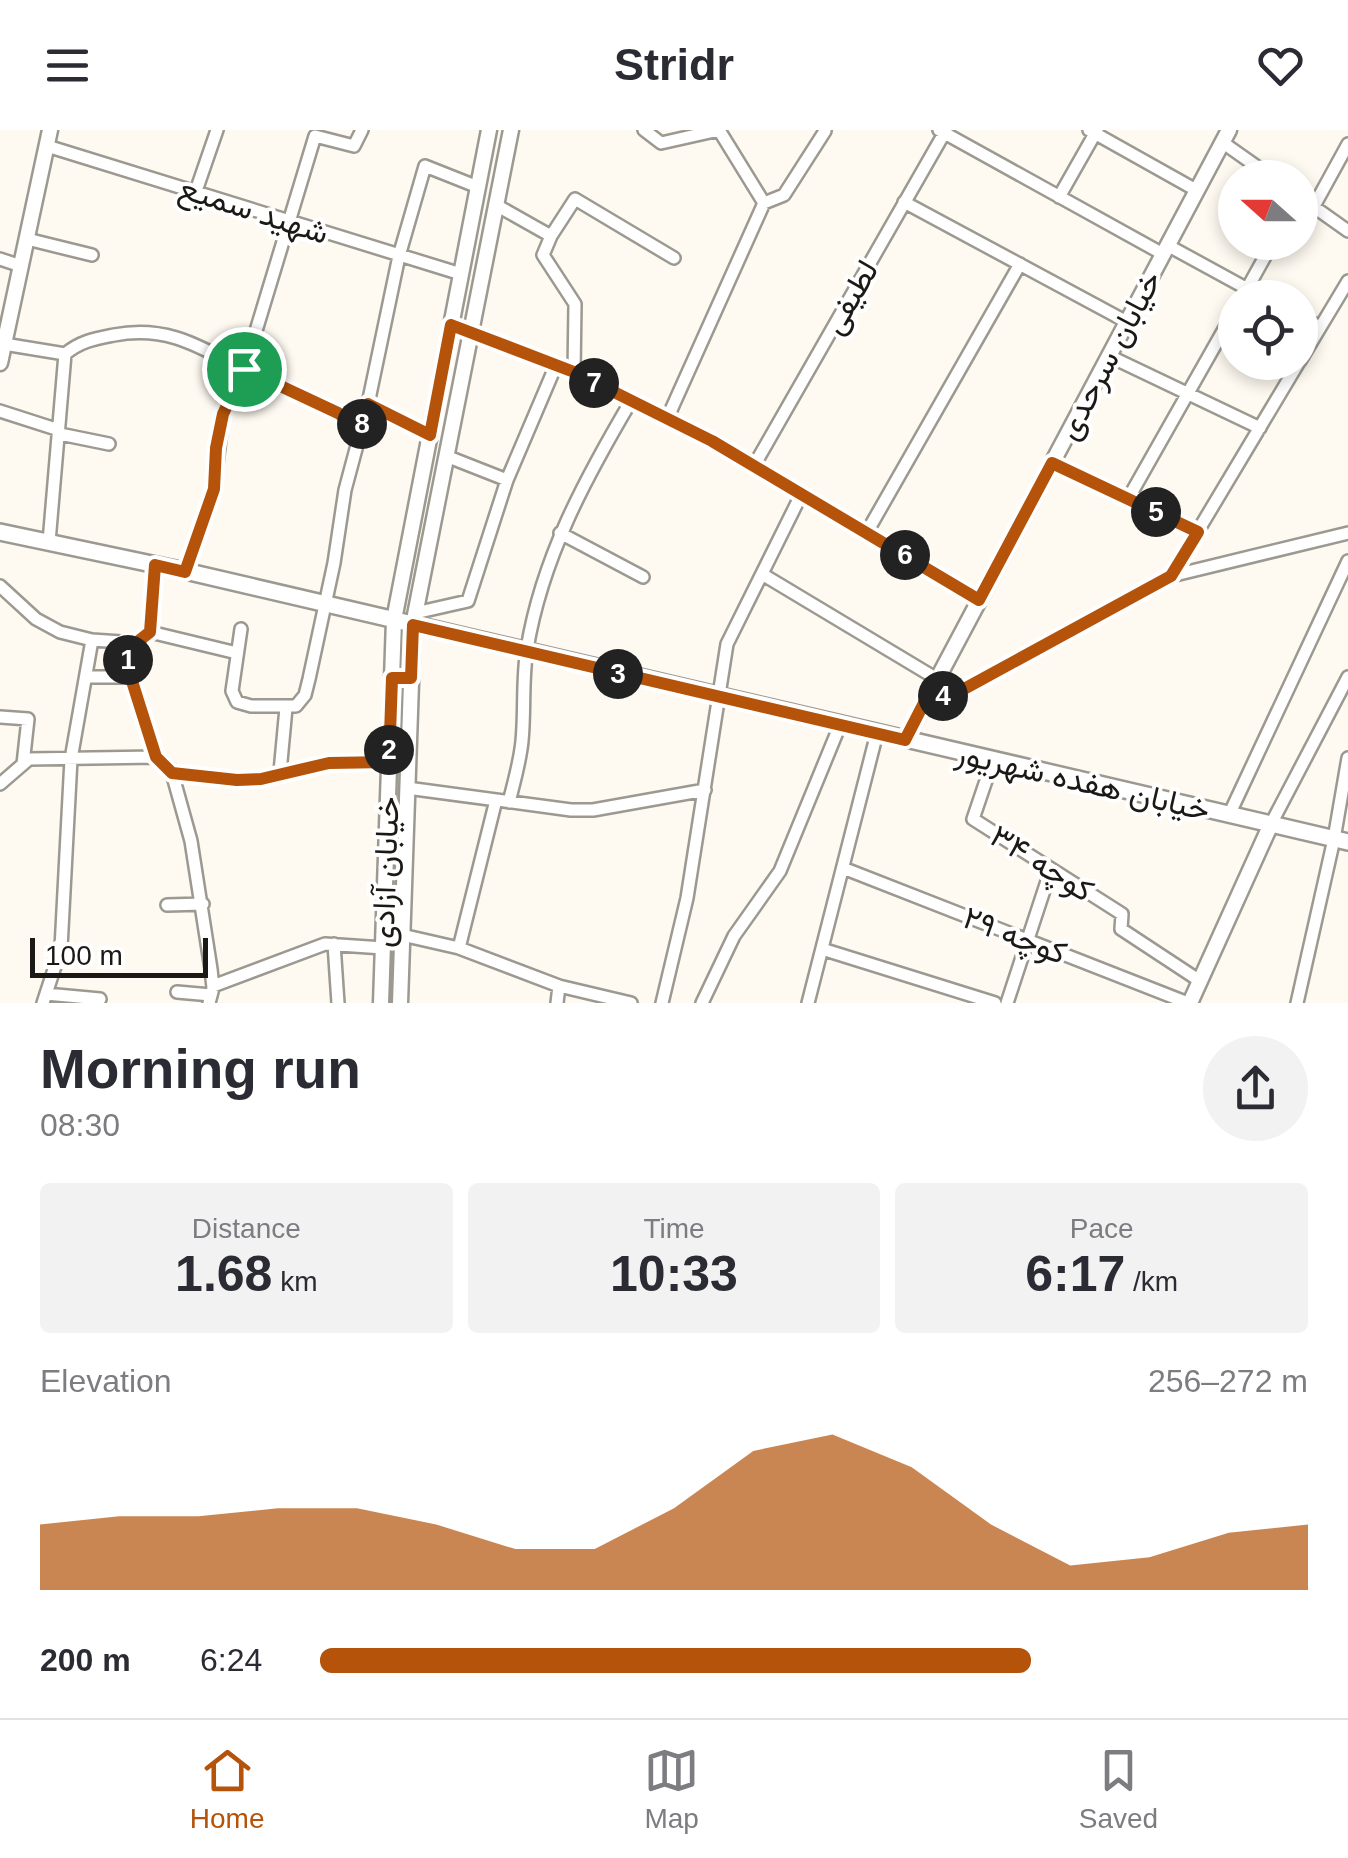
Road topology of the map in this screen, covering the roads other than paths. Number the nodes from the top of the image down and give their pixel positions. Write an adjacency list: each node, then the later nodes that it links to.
1 (218, 130): 16 (street)
2 (362, 130): 23 (street)
3 (488, 130): 14 (street, خیابان آزادی)
4 (511, 130): 21 (street, خیابان آزادی)
5 (644, 130): 6 (street)
6 (719, 130): 20 (street)
7 (824, 131): 20 (street)
8 (943, 131): 17 (street); 19 (street, لطیفی)
9 (1093, 131): 15 (street); 17 (street)
10 (1226, 136): 13 (street); 15 (street, خیابان سرحدی)
11 (48, 138): 16 (street, شهید سمیع); 26 (street)
12 (1348, 144): 18 (street)
13 (1253, 160)
14 (478, 186): 29 (street); 34 (street, خیابان آزادی)
15 (1196, 190): 27 (street, خیابان سرحدی)
16 (196, 191): 23 (street, شهید سمیع)
17 (1059, 197): 27 (street)
18 (1318, 199)
19 (904, 202): 32 (street); 63 (street, لطیفی)
20 (764, 204): 55 (street)
21 (496, 205): 25 (street); 41 (street, خیابان آزادی)
22 (1318, 209): 24 (street)
23 (287, 222): 29 (street, شهید سمیع); 48 (street)
24 (1348, 231)
25 (552, 236): 30 (street); 49 (street)
26 (27, 239): 28 (street); 33 (street)
27 (1165, 249): 35 (street); 37 (street, خیابان سرحدی)
28 (92, 255)
29 (399, 256): 34 (street, شهید سمیع); 53 (street)
30 (674, 258)
31 (0, 259): 33 (street)
32 (1020, 264): 37 (street); 68 (street)
33 (21, 266): 42 (street)
34 (461, 274): 38 (street, خیابان آزادی)
35 (1221, 280)
36 (1348, 281): 39 (street)
37 (1127, 322): 45 (street, خیابان سرحدی)
38 (451, 325): 41 (street); 59 (street, خیابان آزادی)
39 (1320, 327): 40 (street)
40 (1318, 330)
41 (471, 332): 47 (street); 61 (street, خیابان آزادی)
42 (4, 336): 44 (street); 46 (street)
43 (1218, 340): 51 (street)
44 (65, 354): 48 (street); 58 (street)
45 (1109, 356): 51 (street); 62 (street, خیابان سرحدی)
46 (0, 363)
47 (556, 365): 49 (street); 64 (street)
48 (244, 369): 57 (street); 77 (street)
49 (574, 372): 52 (street)
50 (1289, 380): 56 (street)
51 (1188, 394): 56 (street); 66 (street)
52 (631, 401): 55 (street); 71 (street)
53 (368, 404): 57 (street); 59 (street)
54 (0, 412): 58 (street)
55 (667, 419): 63 (street)
56 (1260, 428): 69 (street)
57 (360, 429): 83 (street)
58 (60, 432): 60 (street); 72 (street)
59 (430, 435): 73 (street, خیابان آزادی)
60 (109, 444)
61 (446, 456): 64 (street); 75 (street, خیابان آزادی)
62 (1052, 463): 66 (street); 82 (street, خیابان سرحدی)
63 (755, 464): 65 (street)
64 (507, 480): 84 (street)
65 (802, 493): 68 (street); 78 (street)
66 (1128, 499): 69 (street)
67 (0, 532): 72 (main road, خیابان هفده شهریور)
68 (867, 532): 82 (street)
69 (1198, 532): 79 (street)
70 (1348, 532): 79 (street)
71 (560, 533): 80 (street); 90 (street)
72 (48, 542): 76 (main road, خیابان هفده شهریور)
73 (406, 560): 75 (street); 85 (street, خیابان آزادی)
74 (1348, 561): 117 (street)
75 (425, 564): 84 (street, خیابان آزادی)
76 (155, 565): 77 (main road, خیابان هفده شهریور); 87 (street)
77 (185, 572): 83 (main road, خیابان هفده شهریور)
78 (762, 574): 97 (street); 98 (street)
79 (1171, 576): 99 (street)
80 (643, 577)
81 (0, 586): 88 (street)
82 (979, 600): 97 (street, خیابان سرحدی)
83 (323, 604): 85 (main road, خیابان هفده شهریور); 100 (street)
84 (414, 619): 85 (main road, خیابان هفده شهریور); 90 (main road, خیابان هفده شهریور); 96 (street, خیابان آزادی)
85 (394, 620): 95 (street, خیابان آزادی)
86 (241, 629): 91 (street)
87 (150, 632): 89 (street); 91 (street)
88 (92, 640): 89 (street); 92 (street)
89 (126, 643): 94 (street)
90 (526, 652): 98 (main road, خیابان هفده شهریور); 116 (street)
91 (237, 653): 100 (street)
92 (86, 677): 94 (street); 107 (street)
93 (1348, 677): 118 (street)
94 (131, 678): 105 (street)
95 (392, 678): 96 (street); 109 (street, خیابان آزادی)
96 (411, 678): 114 (street, خیابان آزادی)
97 (937, 679): 99 (street, خیابان سرحدی)
98 (720, 697): 102 (main road, خیابان هفده شهریور); 115 (street)
99 (925, 701): 104 (street, خیابان سرحدی)
100 (286, 708): 111 (street)
101 (0, 716): 110 (street)
102 (840, 725): 103 (main road, خیابان هفده شهریور); 144 (street)
103 (877, 734): 104 (main road, خیابان هفده شهریور); 120 (street)
104 (905, 740): 108 (main road, خیابان هفده شهریور)
105 (156, 757): 107 (street); 112 (street)
106 (1348, 758): 119 (street)
107 (71, 759): 110 (street); 136 (street)
108 (994, 760): 117 (main road, خیابان هفده شهریور); 121 (street, کوچه ۳۴)
109 (389, 762): 111 (street); 127 (street, خیابان آزادی)
110 (23, 764): 113 (street)
111 (280, 772): 112 (street)
112 (172, 773): 123 (street)
113 (0, 784)
114 (408, 788): 116 (street); 124 (street, خیابان آزادی)
115 (705, 790): 116 (street); 143 (street)
116 (503, 801): 128 (street)
117 (1229, 815): 118 (main road, خیابان هفده شهریور)
118 (1271, 824): 119 (main road, خیابان هفده شهریور); 130 (street)
119 (1341, 841): 149 (street)
120 (842, 868): 125 (street, کوچه ۲۹); 129 (street)
121 (1052, 870): 125 (street); 130 (street, کوچه ۳۴)
122 (167, 904): 123 (street)
123 (203, 904): 135 (street)
124 (402, 935): 128 (street); 132 (street, خیابان آزادی)
125 (1028, 940): 147 (street); 148 (street, کوچه ۲۹)
126 (334, 944): 127 (street); 135 (street); 138 (street)
127 (383, 948): 131 (street, خیابان آزادی)
128 (459, 948): 133 (street)
129 (822, 949): 145 (street); 146 (street)
130 (1200, 981): 148 (street)
131 (382, 982): 132 (street); 139 (street, خیابان آزادی)
132 (401, 982): 140 (street, خیابان آزادی)
133 (559, 986): 141 (street); 142 (street)
134 (176, 992): 135 (street)
135 (211, 995)
136 (44, 998): 137 (street)
137 (100, 998)
138 (338, 1003)
139 (381, 1003)
140 (400, 1003)
141 (557, 1003)
142 (631, 1003)
143 (662, 1003)
144 (702, 1003)
145 (808, 1003)
146 (995, 1003)
147 (1007, 1003)
148 (1189, 1003)
149 (1297, 1003)

